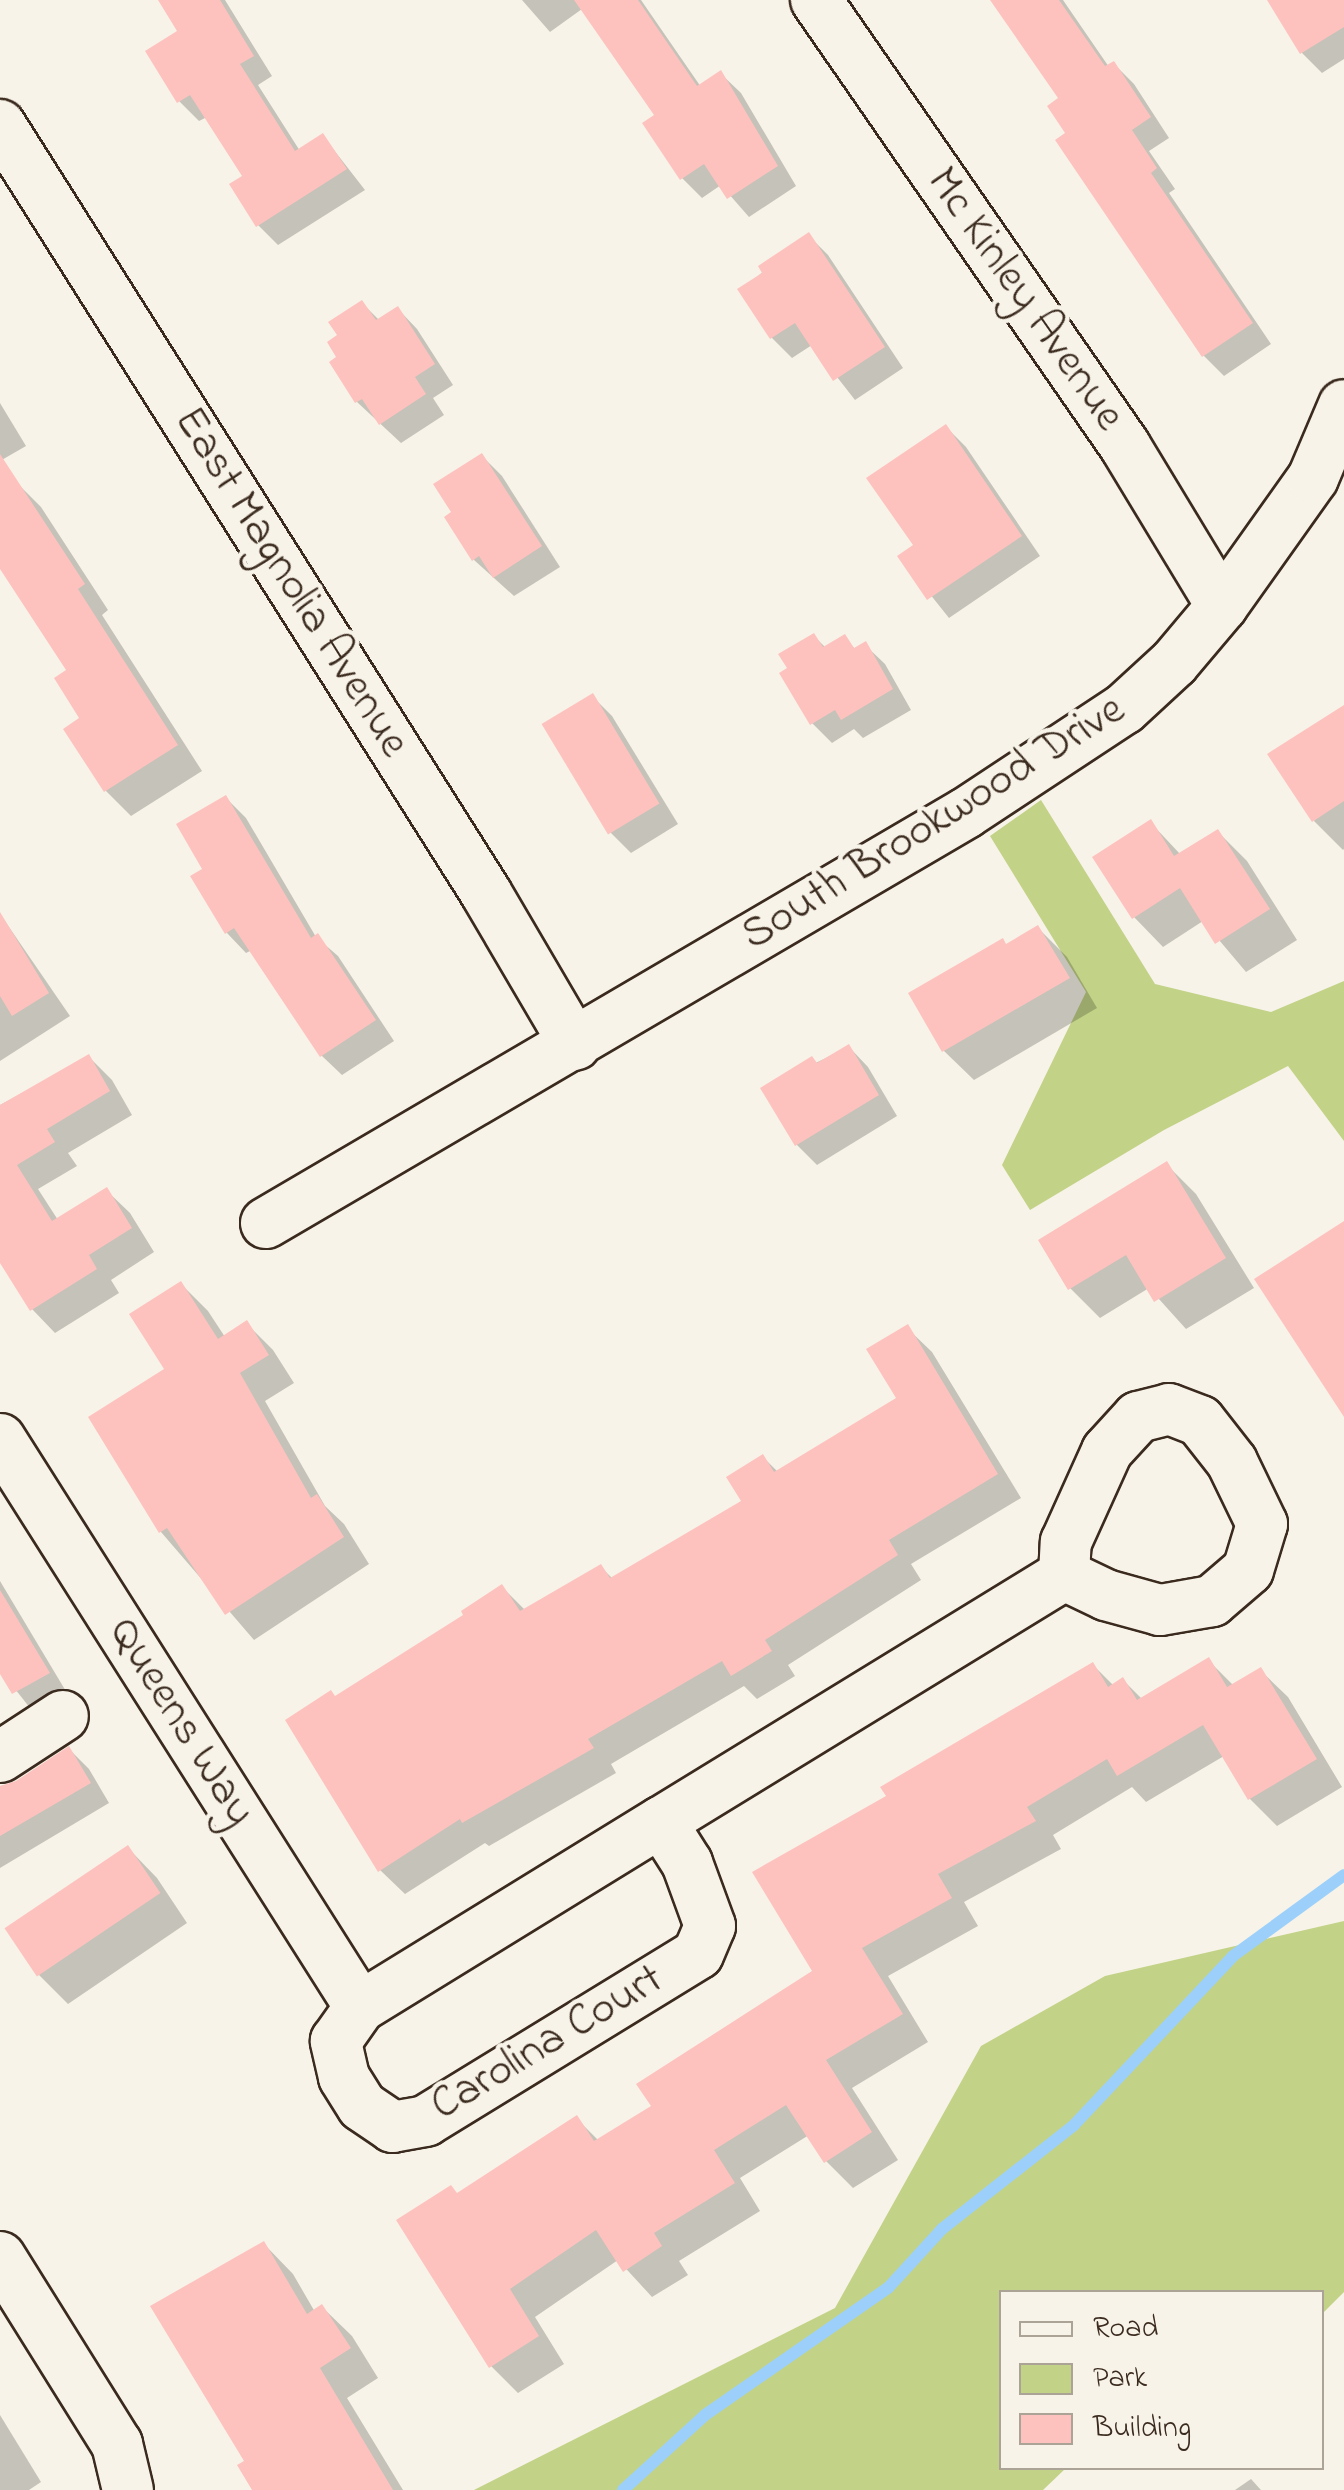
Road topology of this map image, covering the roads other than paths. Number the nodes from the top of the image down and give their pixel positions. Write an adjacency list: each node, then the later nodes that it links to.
1 (816, 0): 4 (street, Mc Kinley Avenue)
2 (0, 124): 5 (street, East Magnolia Avenue)
3 (1344, 405): 4 (street, South Brookwood Drive)
4 (1222, 606): 5 (street, South Brookwood Drive)
5 (575, 1044): 6 (street, South Brookwood Drive)
6 (266, 1222)
7 (0, 1439): 12 (street, Queens Way)
8 (1064, 1575): 11 (street)
9 (63, 1716): 10 (street)
10 (0, 1757)
11 (661, 1822): 12 (street); 12 (street, Carolina Court)
12 (360, 2007)
13 (0, 2256): 14 (street)
14 (128, 2490)

